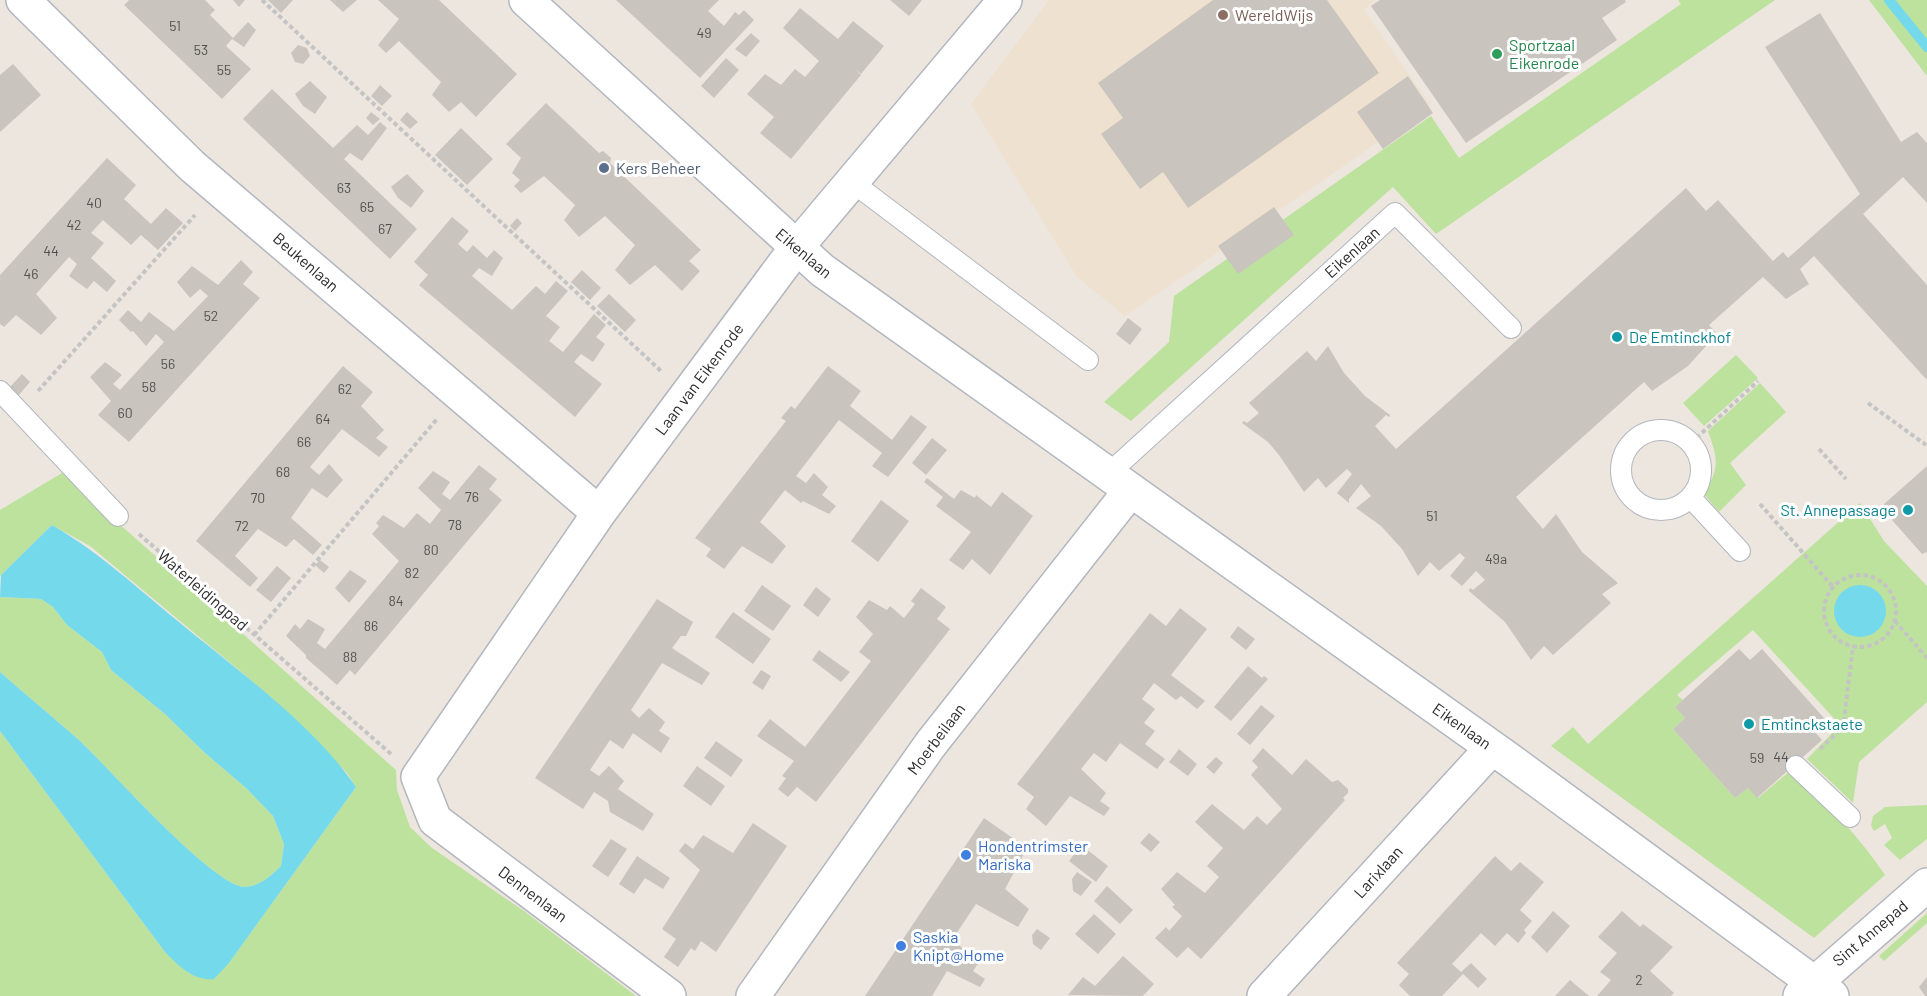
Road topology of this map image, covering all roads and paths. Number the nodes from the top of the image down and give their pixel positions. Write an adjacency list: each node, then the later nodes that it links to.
1 (23, 0): 6 (street, Beukenlaan)
2 (262, 0): 13 (path)
3 (526, 0): 7 (street, Eikenlaan)
4 (1005, 0): 5 (street, Laan van Eikenrode)
5 (852, 182): 7 (street, Laan van Eikenrode); 9 (lane)
6 (219, 188): 12 (street, Beukenlaan); 15 (path)
7 (796, 248): 13 (street, Laan van Eikenrode); 20 (street, Eikenlaan)
8 (1511, 328): 20 (lane, Eikenlaan)
9 (1088, 360)
10 (1758, 381): 16 (path)
11 (0, 391): 15 (lane)
12 (458, 393): 23 (street, Beukenlaan); 28 (path)
13 (686, 395): 23 (street, Laan van Eikenrode)
14 (1868, 403): 17 (path)
15 (20, 412): 24 (lane)
16 (1691, 443): 21 (lane); 21 (lane)
17 (1926, 445)
18 (1819, 449): 19 (path)
19 (1846, 479)
20 (1119, 483): 31 (street, Eikenlaan); 38 (street, Moerbeilaan)
21 (1691, 498): 25 (lane)
22 (1760, 504): 26 (path)
23 (599, 513): 33 (street, Laan van Eikenrode)
24 (118, 516): 28 (path, Waterleidingpad)
25 (1740, 551)
26 (1833, 587): 27 (path); 29 (path)
27 (1894, 620): 29 (path); 30 (path)
28 (254, 635): 33 (path, Waterleidingpad)
29 (1853, 646): 32 (path)
30 (1927, 658)
31 (1492, 748): 36 (street, Eikenlaan); 39 (street, Larixlaan)
32 (1797, 768): 34 (lane)
33 (418, 777): 37 (street, Dennenlaan)
34 (1850, 818)
35 (1927, 885): 36 (street, Sint Annepad)
36 (1815, 991)
37 (669, 996)
38 (753, 996)
39 (1264, 996)

